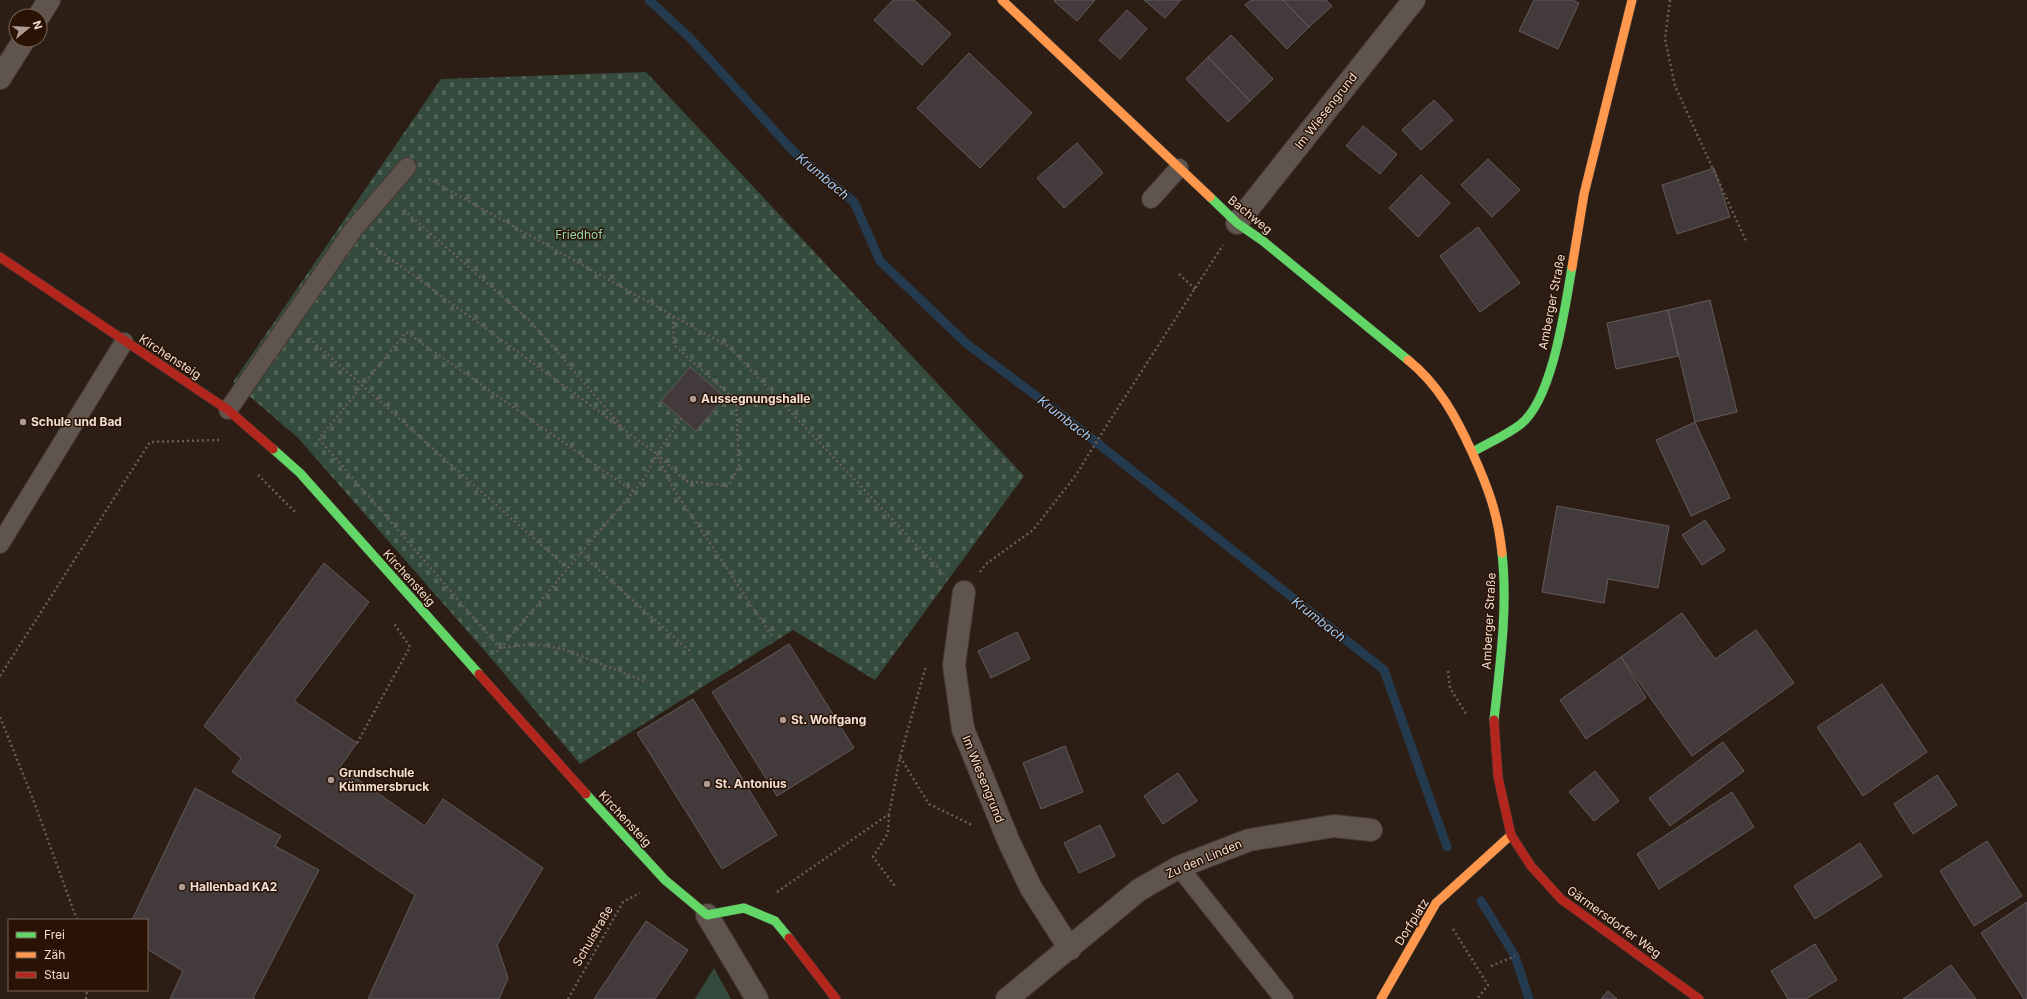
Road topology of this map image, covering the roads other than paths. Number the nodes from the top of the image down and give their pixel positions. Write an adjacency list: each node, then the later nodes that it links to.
1 (1002, 0): 7 (street, Bachweg)
2 (1414, 0): 9 (street, Im Wiesengrund)
3 (1632, 0): 13 (street, Amberger Straße)
4 (19, 48): 5 (street)
5 (0, 78)
6 (407, 167): 12 (lane)
7 (1179, 168): 8 (lane); 9 (street, Bachweg)
8 (1150, 199)
9 (1238, 223): 13 (street, Bachweg)
10 (0, 257): 11 (street, Kirchensteig)
11 (124, 342): 12 (street, Kirchensteig); 14 (lane)
12 (228, 410): 19 (street, Kirchensteig)
13 (1473, 452): 17 (street, Amberger Straße)
14 (0, 544)
15 (964, 592): 20 (street, Im Wiesengrund)
16 (1371, 830): 18 (street, Zu den Linden)
17 (1511, 835): 25 (street, Dorfplatz); 26 (street, Gärmersdorfer Weg)
18 (1179, 867): 20 (street, Zu den Linden); 24 (lane)
19 (707, 915): 21 (street); 22 (street)
20 (1070, 949): 23 (street, Zu den Linden)
21 (758, 999)
22 (836, 999)
23 (1007, 999)
24 (1284, 999)
25 (1381, 999)
26 (1699, 999)

